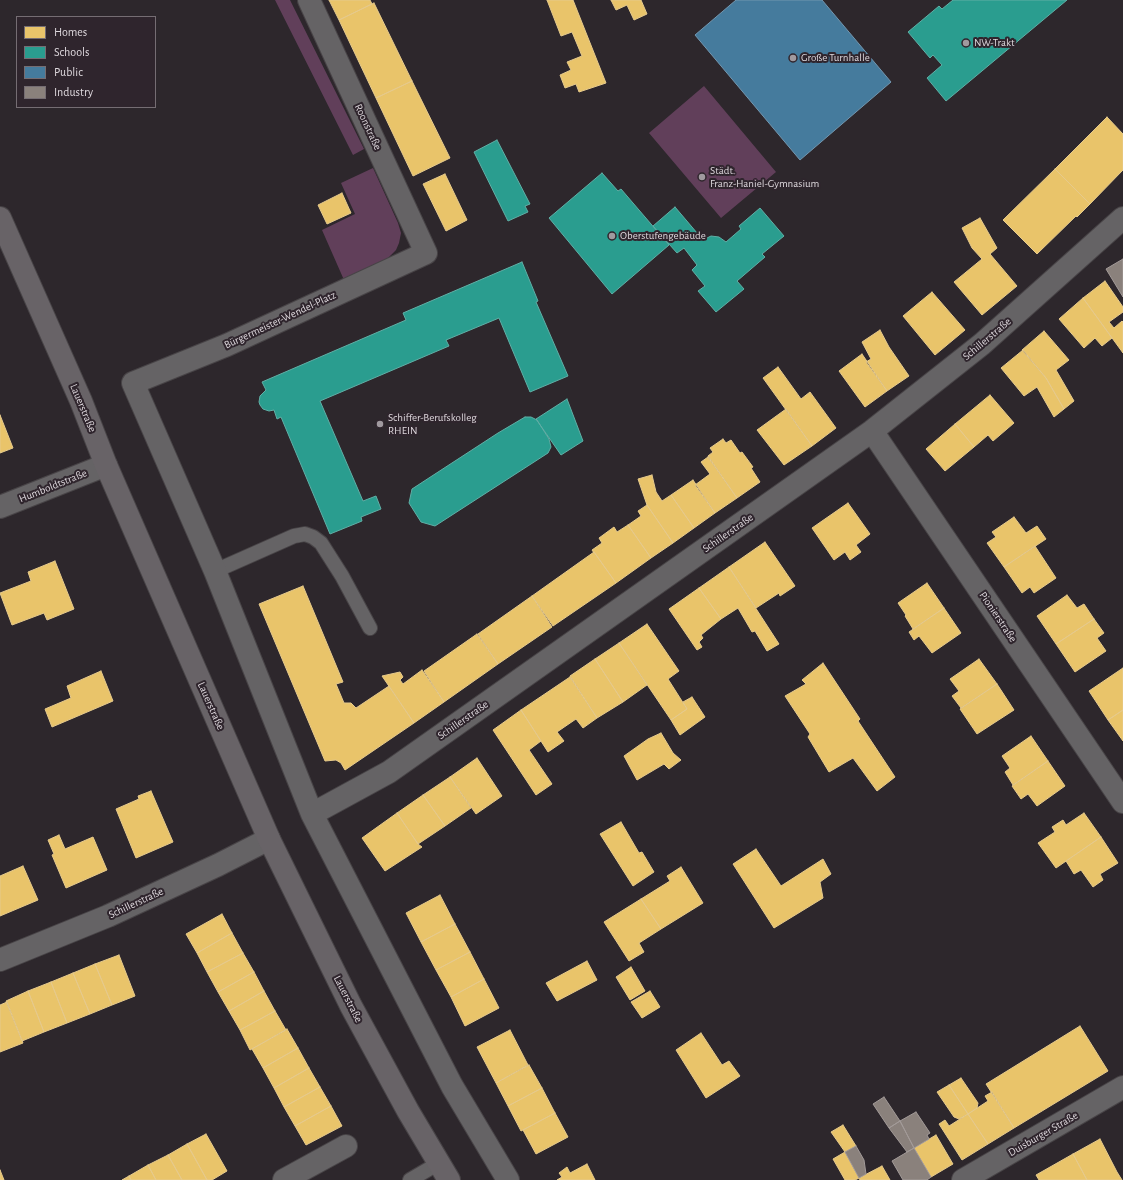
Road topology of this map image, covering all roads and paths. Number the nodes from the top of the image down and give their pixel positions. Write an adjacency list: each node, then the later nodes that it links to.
1 (309, 0): 4 (street, Roonstraße)
2 (0, 218): 6 (main road, Lauerstraße)
3 (1122, 221): 5 (street, Schillerstraße)
4 (426, 253): 8 (street, Bürgermeister-Wendel-Platz)
5 (872, 431): 10 (street, Pionierstraße); 11 (street, Schillerstraße)
6 (106, 465): 7 (street, Humboldtstraße); 12 (main road, Lauerstraße)
7 (0, 507)
8 (215, 571): 9 (lane); 11 (street)
9 (370, 628)
10 (1123, 802)
11 (312, 814): 19 (street)
12 (269, 839): 13 (street, Schillerstraße); 16 (main road, Lauerstraße)
13 (0, 960)
14 (1123, 1087): 20 (street, Duisburger Straße)
15 (346, 1146): 17 (street)
16 (442, 1174): 18 (lane)
17 (284, 1180)
18 (410, 1180)
19 (508, 1180)
20 (963, 1180)

